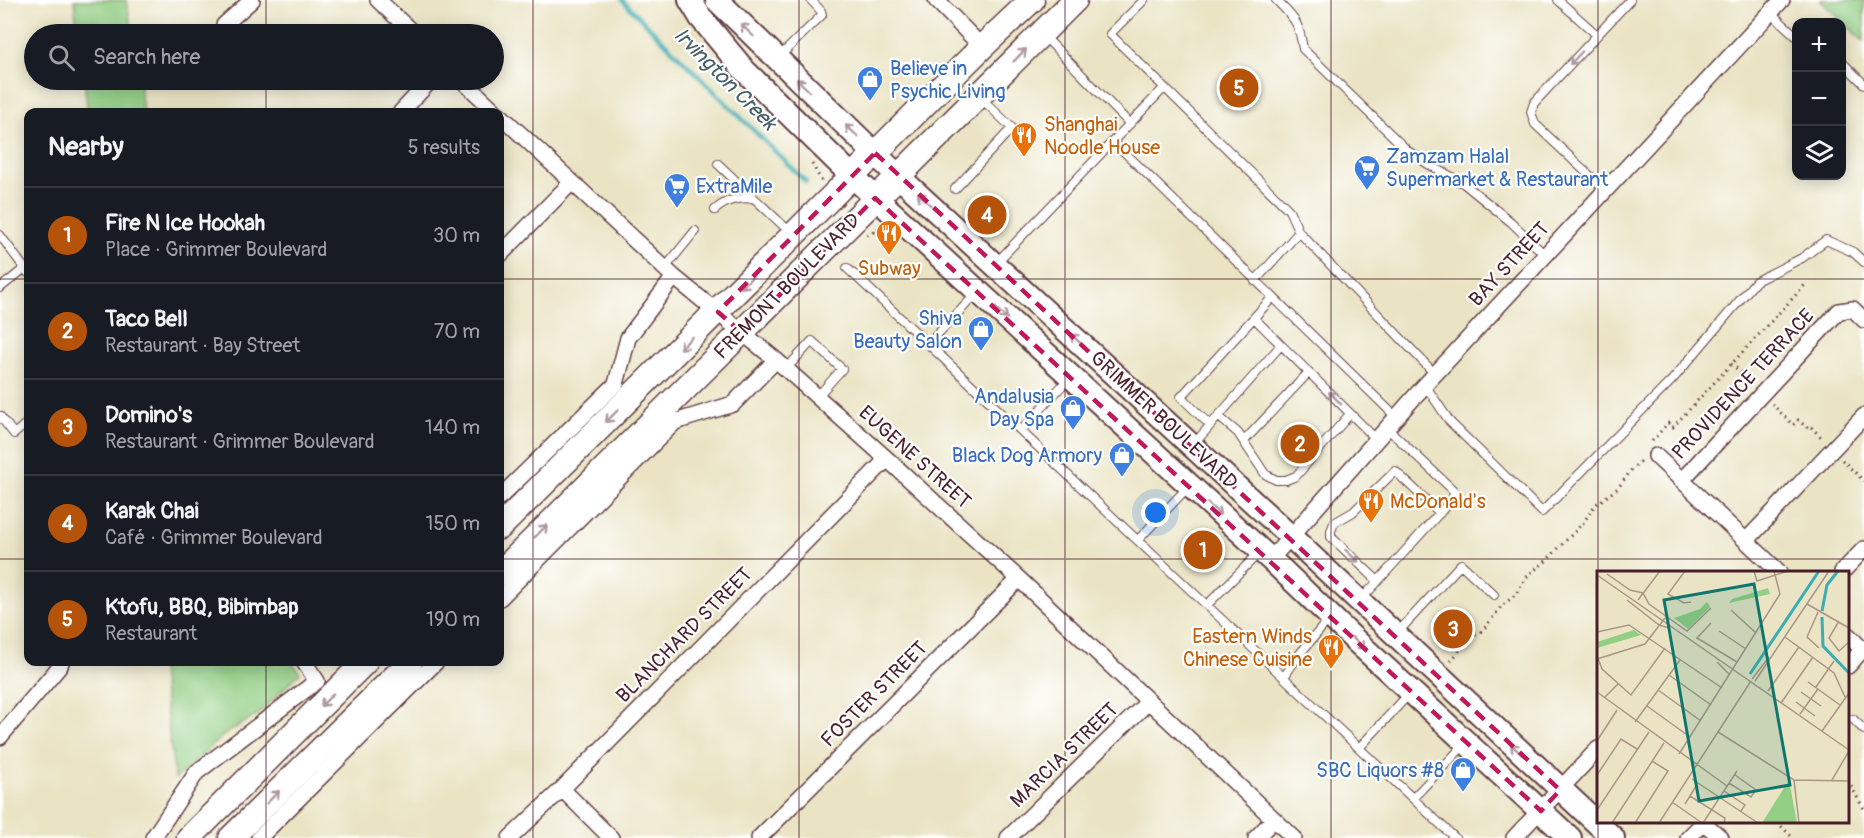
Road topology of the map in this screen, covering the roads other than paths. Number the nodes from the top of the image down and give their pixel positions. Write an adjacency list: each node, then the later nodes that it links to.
1 (252, 0): 15 (street)
2 (378, 0): 16 (street)
3 (690, 0): 35 (main road, GRIMMER BOULEVARD)
4 (717, 0): 21 (main road, GRIMMER BOULEVARD, one-way to 4)
5 (811, 0): 21 (lane)
6 (936, 0): 20 (street)
7 (1032, 0): 20 (main road, FREMONT BOULEVARD)
8 (1075, 0): 18 (main road, FREMONT BOULEVARD)
9 (1144, 0): 24 (lane)
10 (1276, 0): 48 (lane)
11 (1558, 0): 19 (lane)
12 (1630, 0): 19 (lane)
13 (1782, 0): 14 (street, BAY STREET)
14 (1771, 13): 17 (lane); 39 (street, BAY STREET)
15 (225, 24)
16 (403, 24)
17 (1792, 32)
18 (1041, 34): 27 (main road, FREMONT BOULEVARD, one-way to 18); 31 (lane)
19 (1597, 35): 39 (lane, one-way to 39)
20 (982, 47): 33 (main road, FREMONT BOULEVARD)
21 (777, 59): 33 (main road, GRIMMER BOULEVARD, one-way to 21)
22 (1846, 66): 23 (lane)
23 (1864, 84)
24 (1164, 88): 31 (lane); 44 (lane)
25 (421, 90): 28 (street)
26 (473, 90): 29 (street, EUGENE STREET)
27 (979, 96): 36 (main road, FREMONT BOULEVARD); 38 (lane)
28 (404, 108)
29 (492, 108)
30 (504, 120): 37 (street, EUGENE STREET)
31 (1130, 124): 32 (lane)
32 (1113, 141): 50 (lane); 55 (lane)
33 (875, 153): 35 (main road, FREMONT BOULEVARD); 36 (main road, GRIMMER BOULEVARD)
34 (718, 164): 40 (lane)
35 (852, 176): 41 (main road, GRIMMER BOULEVARD); 46 (main road, FREMONT BOULEVARD)
36 (898, 176): 41 (main road, FREMONT BOULEVARD); 50 (main road, GRIMMER BOULEVARD, one-way to 36)
37 (571, 183): 47 (street); 54 (street, EUGENE STREET)
38 (955, 189)
39 (1606, 191): 48 (street, BAY STREET)
40 (754, 198): 42 (lane); 46 (lane)
41 (875, 198): 57 (main road, GRIMMER BOULEVARD); 62 (main road, FREMONT BOULEVARD)
42 (715, 210)
43 (695, 231): 54 (lane)
44 (1299, 232): 55 (lane); 68 (lane)
45 (0, 235): 51 (lane)
46 (793, 236): 59 (main road, FREMONT BOULEVARD, one-way to 59)
47 (504, 251)
48 (1545, 255): 68 (street, BAY STREET)
49 (1864, 262): 68 (lane)
50 (995, 264): 79 (main road, GRIMMER BOULEVARD, one-way to 50)
51 (24, 267)
52 (847, 268): 63 (lane)
53 (24, 273): 56 (lane)
54 (670, 273): 59 (street, EUGENE STREET); 84 (street)
55 (1255, 281): 58 (lane)
56 (0, 288)
57 (978, 292): 63 (lane); 67 (main road, GRIMMER BOULEVARD, one-way to 67)
58 (1272, 298): 60 (lane); 76 (lane)
59 (718, 312): 62 (street, EUGENE STREET); 86 (main road, FREMONT BOULEVARD, one-way to 86)
60 (1254, 318): 64 (lane); 75 (lane)
61 (1864, 320): 82 (street, PROVIDENCE TERRACE)
62 (742, 333): 65 (street, EUGENE STREET); 92 (main road, FREMONT BOULEVARD, one-way to 62)
63 (928, 344): 77 (lane)
64 (1281, 345): 66 (lane); 72 (lane)
65 (781, 364): 69 (street, EUGENE STREET); 69 (lane); 97 (street)
66 (1308, 372): 70 (lane, one-way to 66); 78 (lane)
67 (1070, 377): 77 (lane); 83 (main road, GRIMMER BOULEVARD)
68 (1430, 379): 76 (street, BAY STREET)
69 (817, 397): 81 (street, EUGENE STREET)
70 (1350, 414): 76 (lane); 78 (lane)
71 (0, 416): 74 (lane)
72 (1218, 416): 75 (lane); 78 (lane)
73 (1864, 416): 89 (street)
74 (24, 425)
75 (1210, 425): 79 (lane)
76 (1386, 428): 85 (lane); 87 (street, BAY STREET)
77 (1022, 431): 88 (lane)
78 (1244, 441)
79 (1192, 446): 87 (main road, GRIMMER BOULEVARD)
80 (1651, 453): 82 (street)
81 (887, 459): 95 (street, EUGENE STREET); 120 (street, BLANCHARD STREET)
82 (1682, 480): 89 (street)
83 (1189, 486): 88 (lane); 91 (main road, GRIMMER BOULEVARD, one-way to 91)
84 (504, 493)
85 (1440, 513): 96 (lane); 96 (lane, one-way to 96)
86 (504, 523)
87 (1290, 536): 91 (street, BAY STREET); 99 (main road, GRIMMER BOULEVARD)
88 (1138, 540): 100 (lane)
89 (1746, 541): 93 (street)
90 (1864, 549): 94 (street)
91 (1265, 556): 100 (lane); 101 (main road, GRIMMER BOULEVARD)
92 (504, 569)
93 (1770, 570)
94 (1844, 571)
95 (1019, 579): 113 (street, EUGENE STREET); 133 (street, FOSTER STREET)
96 (1378, 581): 99 (lane)
97 (504, 594)
98 (1494, 595): 102 (lane)
99 (1359, 602): 102 (main road, GRIMMER BOULEVARD)
100 (1208, 605): 111 (lane)
101 (1331, 617): 111 (lane); 112 (main road, GRIMMER BOULEVARD, one-way to 112)
102 (1395, 635): 121 (main road, GRIMMER BOULEVARD, one-way to 102)
103 (1849, 636): 104 (street)
104 (1864, 649): 105 (street)
105 (1849, 665)
106 (60, 666): 116 (street)
107 (307, 666): 127 (street)
108 (361, 666): 128 (main road, one-way to 128)
109 (406, 666): 129 (main road, one-way to 109)
110 (432, 666): 130 (street)
111 (1284, 677): 118 (lane)
112 (1411, 692): 117 (main road, GRIMMER BOULEVARD); 118 (lane)
113 (1149, 701): 124 (street, EUGENE STREET); 134 (street, MARCIA STREET)
114 (1853, 719): 115 (lane)
115 (1864, 730)
116 (0, 738)
117 (1467, 742): 122 (lane); 123 (main road, GRIMMER BOULEVARD)
118 (1359, 748): 122 (lane)
119 (1597, 751): 121 (street)
120 (562, 789): 131 (street, BLANCHARD STREET); 132 (street)
121 (1560, 790): 123 (street); 140 (main road, GRIMMER BOULEVARD)
122 (1413, 798): 137 (lane)
123 (1541, 811): 138 (street); 139 (main road, GRIMMER BOULEVARD)
124 (1274, 819): 135 (street); 136 (street, EUGENE STREET)
125 (1703, 823): 141 (street)
126 (1705, 823): 142 (street)
127 (153, 838)
128 (189, 838)
129 (231, 838)
130 (260, 838)
131 (510, 838)
132 (610, 838)
133 (759, 838)
134 (1008, 838)
135 (1256, 838)
136 (1294, 838)
137 (1455, 838)
138 (1514, 838)
139 (1570, 838)
140 (1613, 838)
141 (1688, 838)
142 (1721, 838)

